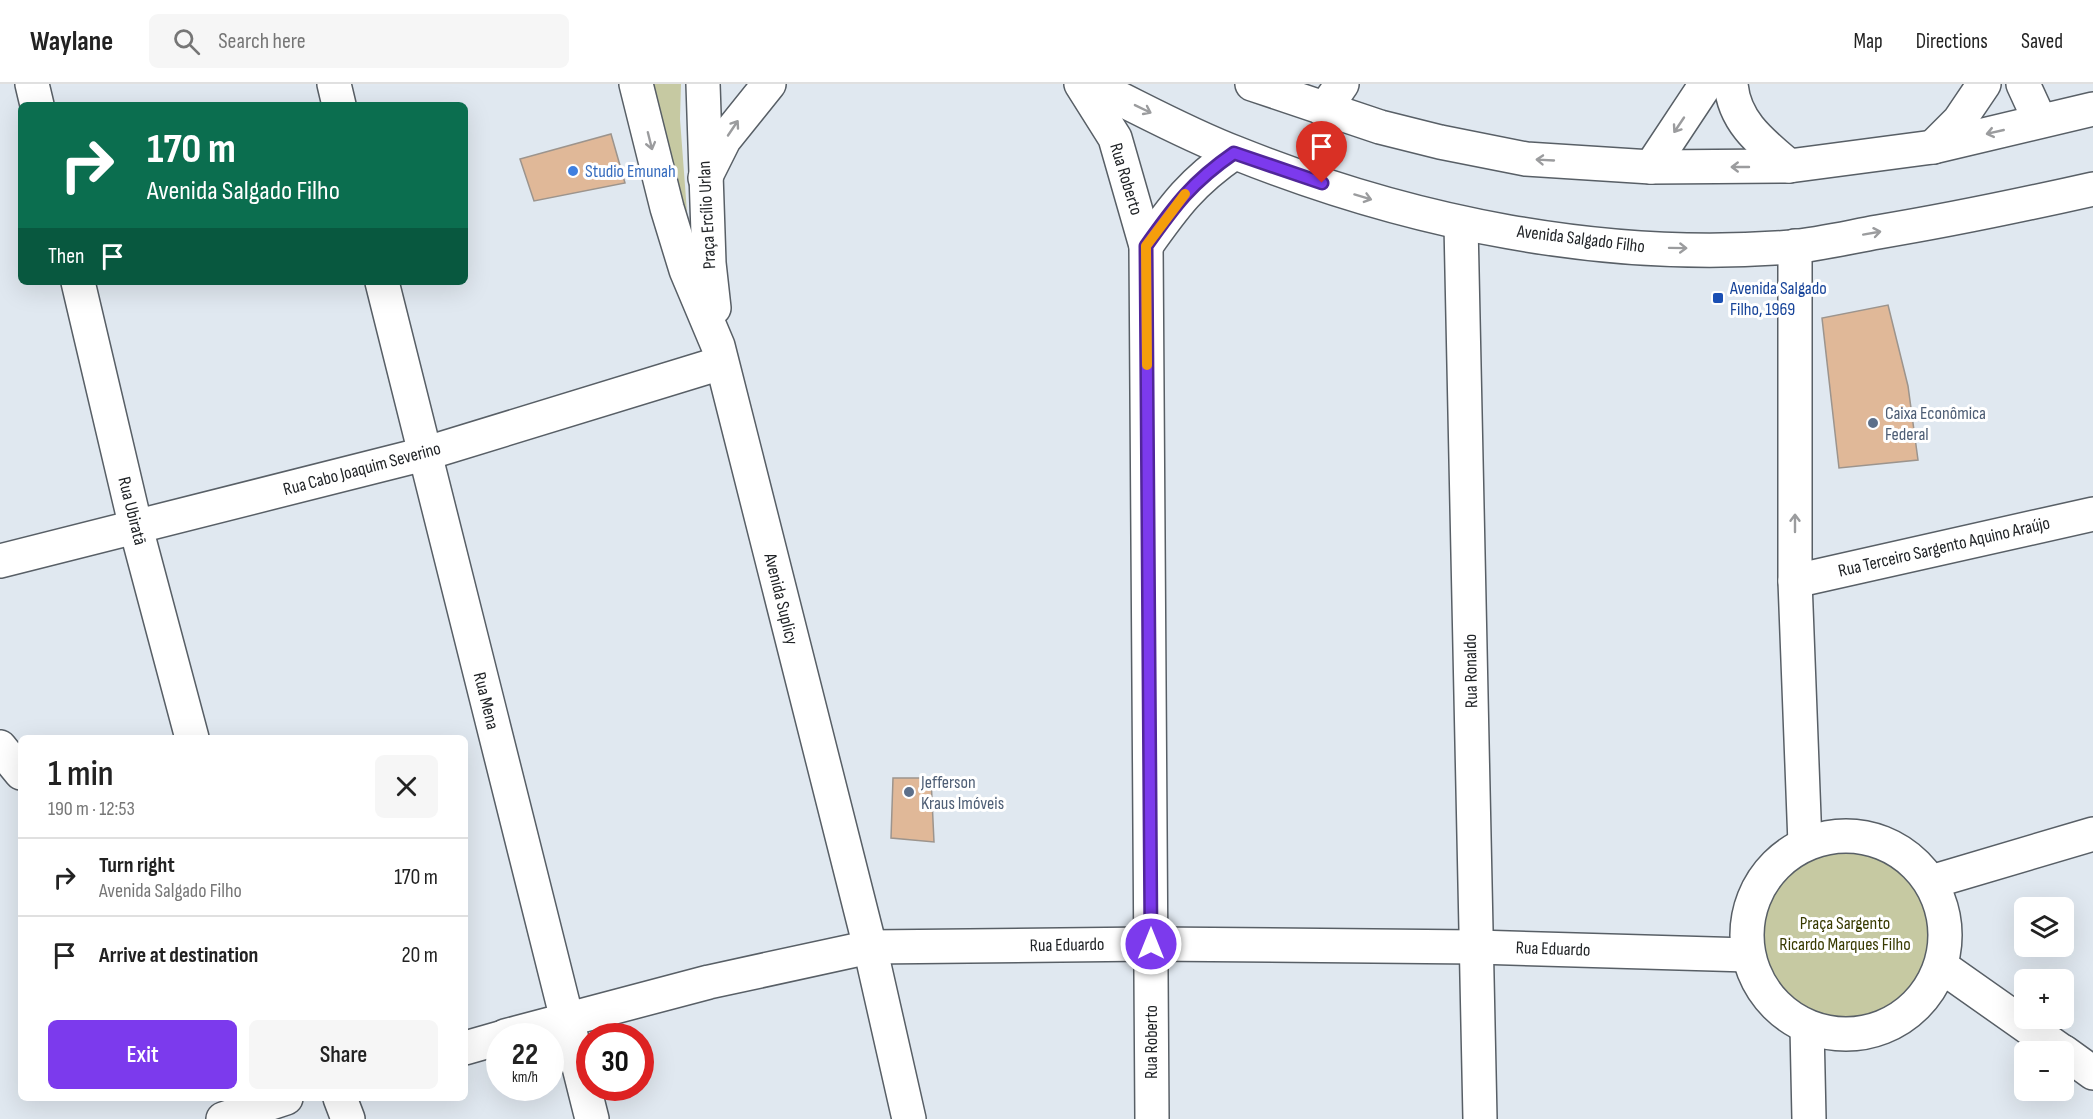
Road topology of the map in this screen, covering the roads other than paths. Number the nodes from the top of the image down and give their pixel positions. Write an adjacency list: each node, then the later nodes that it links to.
1 (32, 84): 14 (street)
2 (334, 84): 15 (street)
3 (636, 84): 29 (street, Avenida Suplicy, one-way to 29)
4 (703, 84): 22 (street, Praça Ercílio Urlan)
5 (768, 84): 22 (street, one-way to 5)
6 (1082, 84): 25 (street, Rua Roberto)
7 (1090, 84): 19 (street, Avenida Salgado Filho, one-way to 19)
8 (1252, 84): 13 (street)
9 (1706, 84): 20 (street, one-way to 20)
10 (1731, 84): 21 (street)
11 (1984, 84): 18 (street)
12 (2022, 84): 17 (street)
13 (1333, 97): 20 (street, one-way to 13)
14 (36, 102)
15 (338, 102)
16 (2093, 109): 17 (street)
17 (2040, 121): 18 (street, one-way to 18)
18 (1933, 147): 21 (street)
19 (1234, 153): 24 (street, Avenida Salgado Filho, one-way to 24); 25 (street, Rua Roberto)
20 (1651, 166): 21 (street, one-way to 20)
21 (1789, 166)
22 (705, 178): 29 (street, Praça Ercílio Urlan)
23 (2093, 189): 26 (street, Avenida Salgado Filho, one-way to 23)
24 (1461, 224): 26 (street, Avenida Salgado Filho, one-way to 26); 43 (street, Rua Ronaldo)
25 (1146, 246): 41 (street, Rua Roberto)
26 (1795, 246): 34 (street, one-way to 26)
27 (79, 285): 32 (street, Rua Ubiratã)
28 (383, 285): 30 (street, Rua Mena)
29 (719, 355): 30 (street, Rua Cabo Joaquim Severino); 42 (street, Avenida Suplicy)
30 (424, 454): 32 (street, Rua Cabo Joaquim Severino); 46 (street, Rua Mena)
31 (2093, 514): 34 (street, Rua Terceiro Sargento Aquino Araújo)
32 (136, 528): 33 (street, Rua Cabo Joaquim Severino); 35 (street, Rua Ubiratã)
33 (0, 561)
34 (1795, 581): 39 (street)
35 (191, 735)
36 (0, 747): 37 (street)
37 (18, 769)
38 (2093, 834): 40 (street)
39 (1805, 844): 40 (street); 44 (street)
40 (1932, 882): 45 (street)
41 (1151, 944): 42 (street, Rua Eduardo); 43 (street, Rua Eduardo); 60 (street, Rua Roberto)
42 (870, 947): 46 (street, Rua Eduardo); 59 (street, Avenida Suplicy)
43 (1477, 947): 44 (street, Rua Eduardo); 61 (street, Rua Ronaldo)
44 (1748, 954): 48 (street)
45 (1941, 966): 48 (street); 49 (street)
46 (567, 1019): 47 (street, Rua Eduardo); 58 (street, Rua Mena)
47 (552, 1023)
48 (1807, 1027): 62 (street)
49 (2047, 1041)
50 (486, 1042): 51 (street)
51 (468, 1047)
52 (2074, 1060): 53 (street)
53 (2093, 1073)
54 (277, 1101): 56 (street)
55 (341, 1101): 57 (street)
56 (223, 1119)
57 (348, 1119)
58 (592, 1119)
59 (909, 1119)
60 (1152, 1119)
61 (1480, 1119)
62 (1809, 1119)

